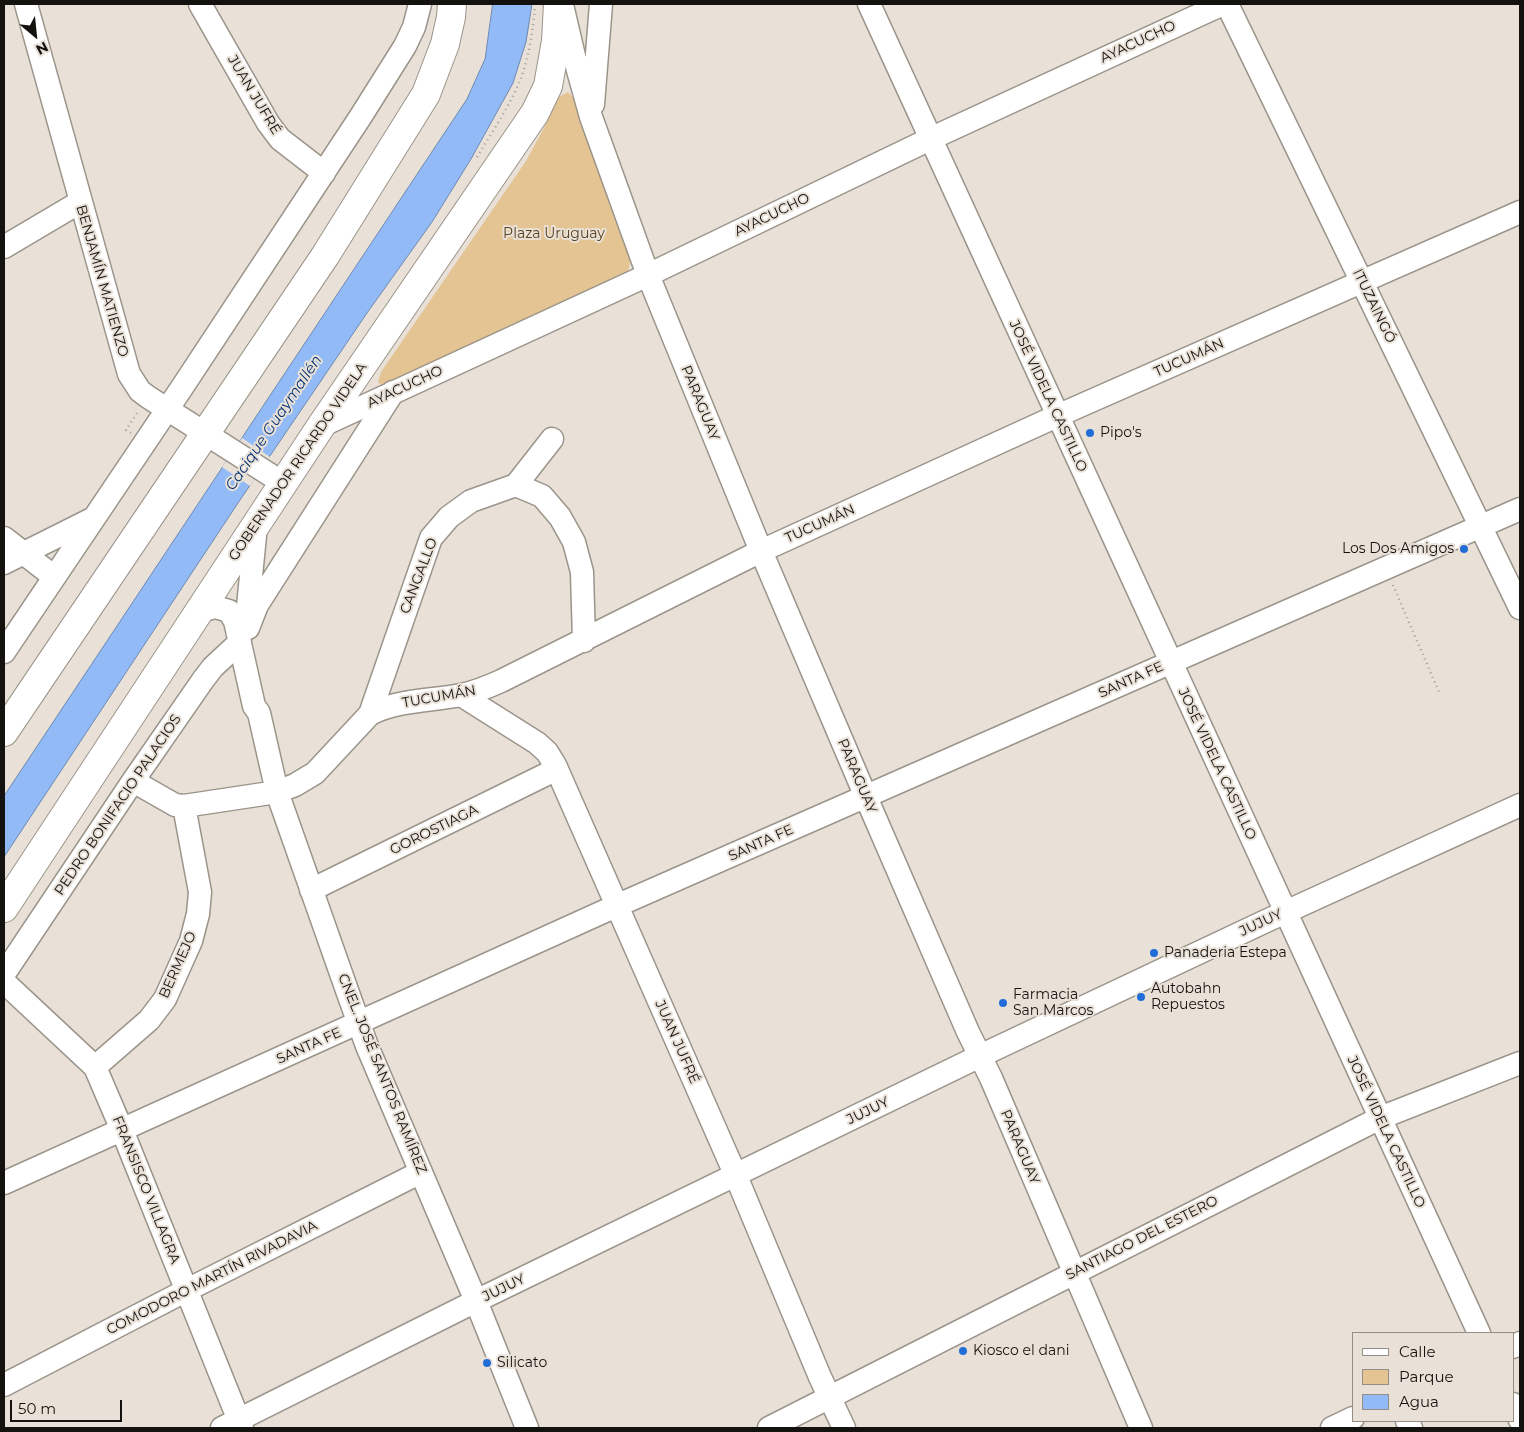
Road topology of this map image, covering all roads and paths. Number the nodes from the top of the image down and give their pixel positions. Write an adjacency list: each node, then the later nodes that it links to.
1 (26, 4): 13 (street, BENJAMÍN MATIENZO)
2 (200, 4): 12 (street, JUAN JUFRÉ)
3 (420, 4): 12 (street)
4 (452, 4): 22 (highway)
5 (558, 4): 21 (highway, GOBERNADOR RICARDO VIDELA)
6 (562, 4): 10 (street, PARAGUAY)
7 (601, 4): 10 (street, PARAGUAY)
8 (869, 4): 11 (street, JOSÉ VIDELA CASTILLO)
9 (1225, 4): 11 (street, AYACUCHO); 17 (street, ITUZAINGÓ)
10 (592, 117): 16 (street, PARAGUAY)
11 (930, 139): 16 (street, AYACUCHO); 20 (street, JOSÉ VIDELA CASTILLO)
12 (324, 173): 19 (street)
13 (80, 202): 15 (street); 19 (street, BENJAMÍN MATIENZO)
14 (1520, 212): 17 (street, TUCUMÁN)
15 (4, 247)
16 (648, 275): 18 (street, AYACUCHO); 31 (street, PARAGUAY)
17 (1362, 282): 20 (street, TUCUMÁN); 29 (street, ITUZAINGÓ)
18 (393, 392): 21 (street, AYACUCHO); 38 (street, PEDRO BONIFACIO PALACIOS)
19 (167, 410): 22 (street, BENJAMÍN MATIENZO); 27 (street)
20 (1057, 416): 31 (street, TUCUMÁN); 41 (street, JOSÉ VIDELA CASTILLO)
21 (321, 426): 24 (highway, GOBERNADOR RICARDO VIDELA)
22 (206, 433): 24 (street, BENJAMÍN MATIENZO); 45 (highway)
23 (552, 439): 25 (street)
24 (273, 476): 28 (highway, GOBERNADOR RICARDO VIDELA)
25 (516, 485): 39 (street); 44 (street, CANGALLO)
26 (1520, 509): 29 (street, SANTA FE)
27 (94, 518): 32 (street); 35 (street)
28 (256, 526): 37 (highway, GOBERNADOR RICARDO VIDELA); 38 (street, CNEL. JOSÉ SANTOS RAMÍREZ)
29 (1480, 526): 34 (street, SANTA FE); 36 (street, ITUZAINGÓ)
30 (4, 538): 32 (street)
31 (761, 551): 39 (street, TUCUMÁN); 49 (street, PARAGUAY)
32 (24, 554): 33 (street); 35 (street)
33 (4, 563)
34 (1385, 568): 41 (street, SANTA FE); 42 (path)
35 (53, 576): 40 (street)
36 (1520, 608)
37 (199, 611): 38 (street, CNEL. JOSÉ SANTOS RAMÍREZ); 54 (highway, GOBERNADOR RICARDO VIDELA)
38 (244, 635): 47 (street, PEDRO BONIFACIO PALACIOS); 48 (street, CNEL. JOSÉ SANTOS RAMÍREZ)
39 (584, 640): 43 (street, TUCUMÁN)
40 (4, 652)
41 (1170, 663): 49 (street, SANTA FE); 55 (street, JOSÉ VIDELA CASTILLO)
42 (1439, 692)
43 (462, 695): 44 (street, TUCUMÁN); 46 (street, JUAN JUFRÉ)
44 (370, 714): 48 (street, TUCUMÁN)
45 (4, 732)
46 (557, 769): 52 (street, GOROSTIAGA); 53 (street, JUAN JUFRÉ)
47 (133, 781): 51 (street, TUCUMÁN); 56 (street, PEDRO BONIFACIO PALACIOS)
48 (277, 792): 51 (street, TUCUMÁN); 52 (street, CNEL. JOSÉ SANTOS RAMÍREZ)
49 (866, 797): 53 (street, SANTA FE); 59 (street, PARAGUAY)
50 (1520, 805): 55 (street, JUJUY)
51 (184, 806): 61 (street, BERMEJO)
52 (311, 890): 58 (street, CNEL. JOSÉ SANTOS RAMÍREZ)
53 (616, 906): 58 (street, SANTA FE); 65 (street, JUAN JUFRÉ)
54 (4, 908)
55 (1285, 912): 59 (street, JUJUY); 62 (street, JOSÉ VIDELA CASTILLO)
56 (4, 974)
57 (4, 982): 61 (street, FRANSISCO VILLAGRA)
58 (359, 1023): 63 (street, SANTA FE); 64 (street, CNEL. JOSÉ SANTOS RAMÍREZ)
59 (980, 1056): 65 (street, JUJUY); 67 (street, PARAGUAY)
60 (1520, 1063): 62 (street, SANTIAGO DEL ESTERO)
61 (95, 1067): 63 (street, FRANSISCO VILLAGRA)
62 (1380, 1118): 67 (street, SANTIAGO DEL ESTERO); 70 (street, JOSÉ VIDELA CASTILLO)
63 (122, 1130): 66 (street, SANTA FE); 68 (street, FRANSISCO VILLAGRA)
64 (422, 1172): 68 (street, COMODORO MARTÍN RIVADAVIA); 69 (street, CNEL. JOSÉ SANTOS RAMÍREZ)
65 (736, 1176): 69 (street, JUJUY); 72 (street, JUAN JUFRÉ)
66 (4, 1183)
67 (1074, 1273): 72 (street, SANTIAGO DEL ESTERO); 80 (street, PARAGUAY)
68 (187, 1290): 71 (street, COMODORO MARTÍN RIVADAVIA); 76 (street, FRANSISCO VILLAGRA)
69 (476, 1301): 76 (street, JUJUY); 77 (street, CNEL. JOSÉ SANTOS RAMÍREZ)
70 (1480, 1332)
71 (4, 1385)
72 (830, 1397): 78 (street, SANTIAGO DEL ESTERO); 79 (street, JUAN JUFRÉ)
73 (1514, 1406): 75 (street)
74 (1352, 1418): 81 (street)
75 (1520, 1420)
76 (234, 1425)
77 (527, 1428)
78 (769, 1428)
79 (844, 1428)
80 (1141, 1428)
81 (1332, 1428)

